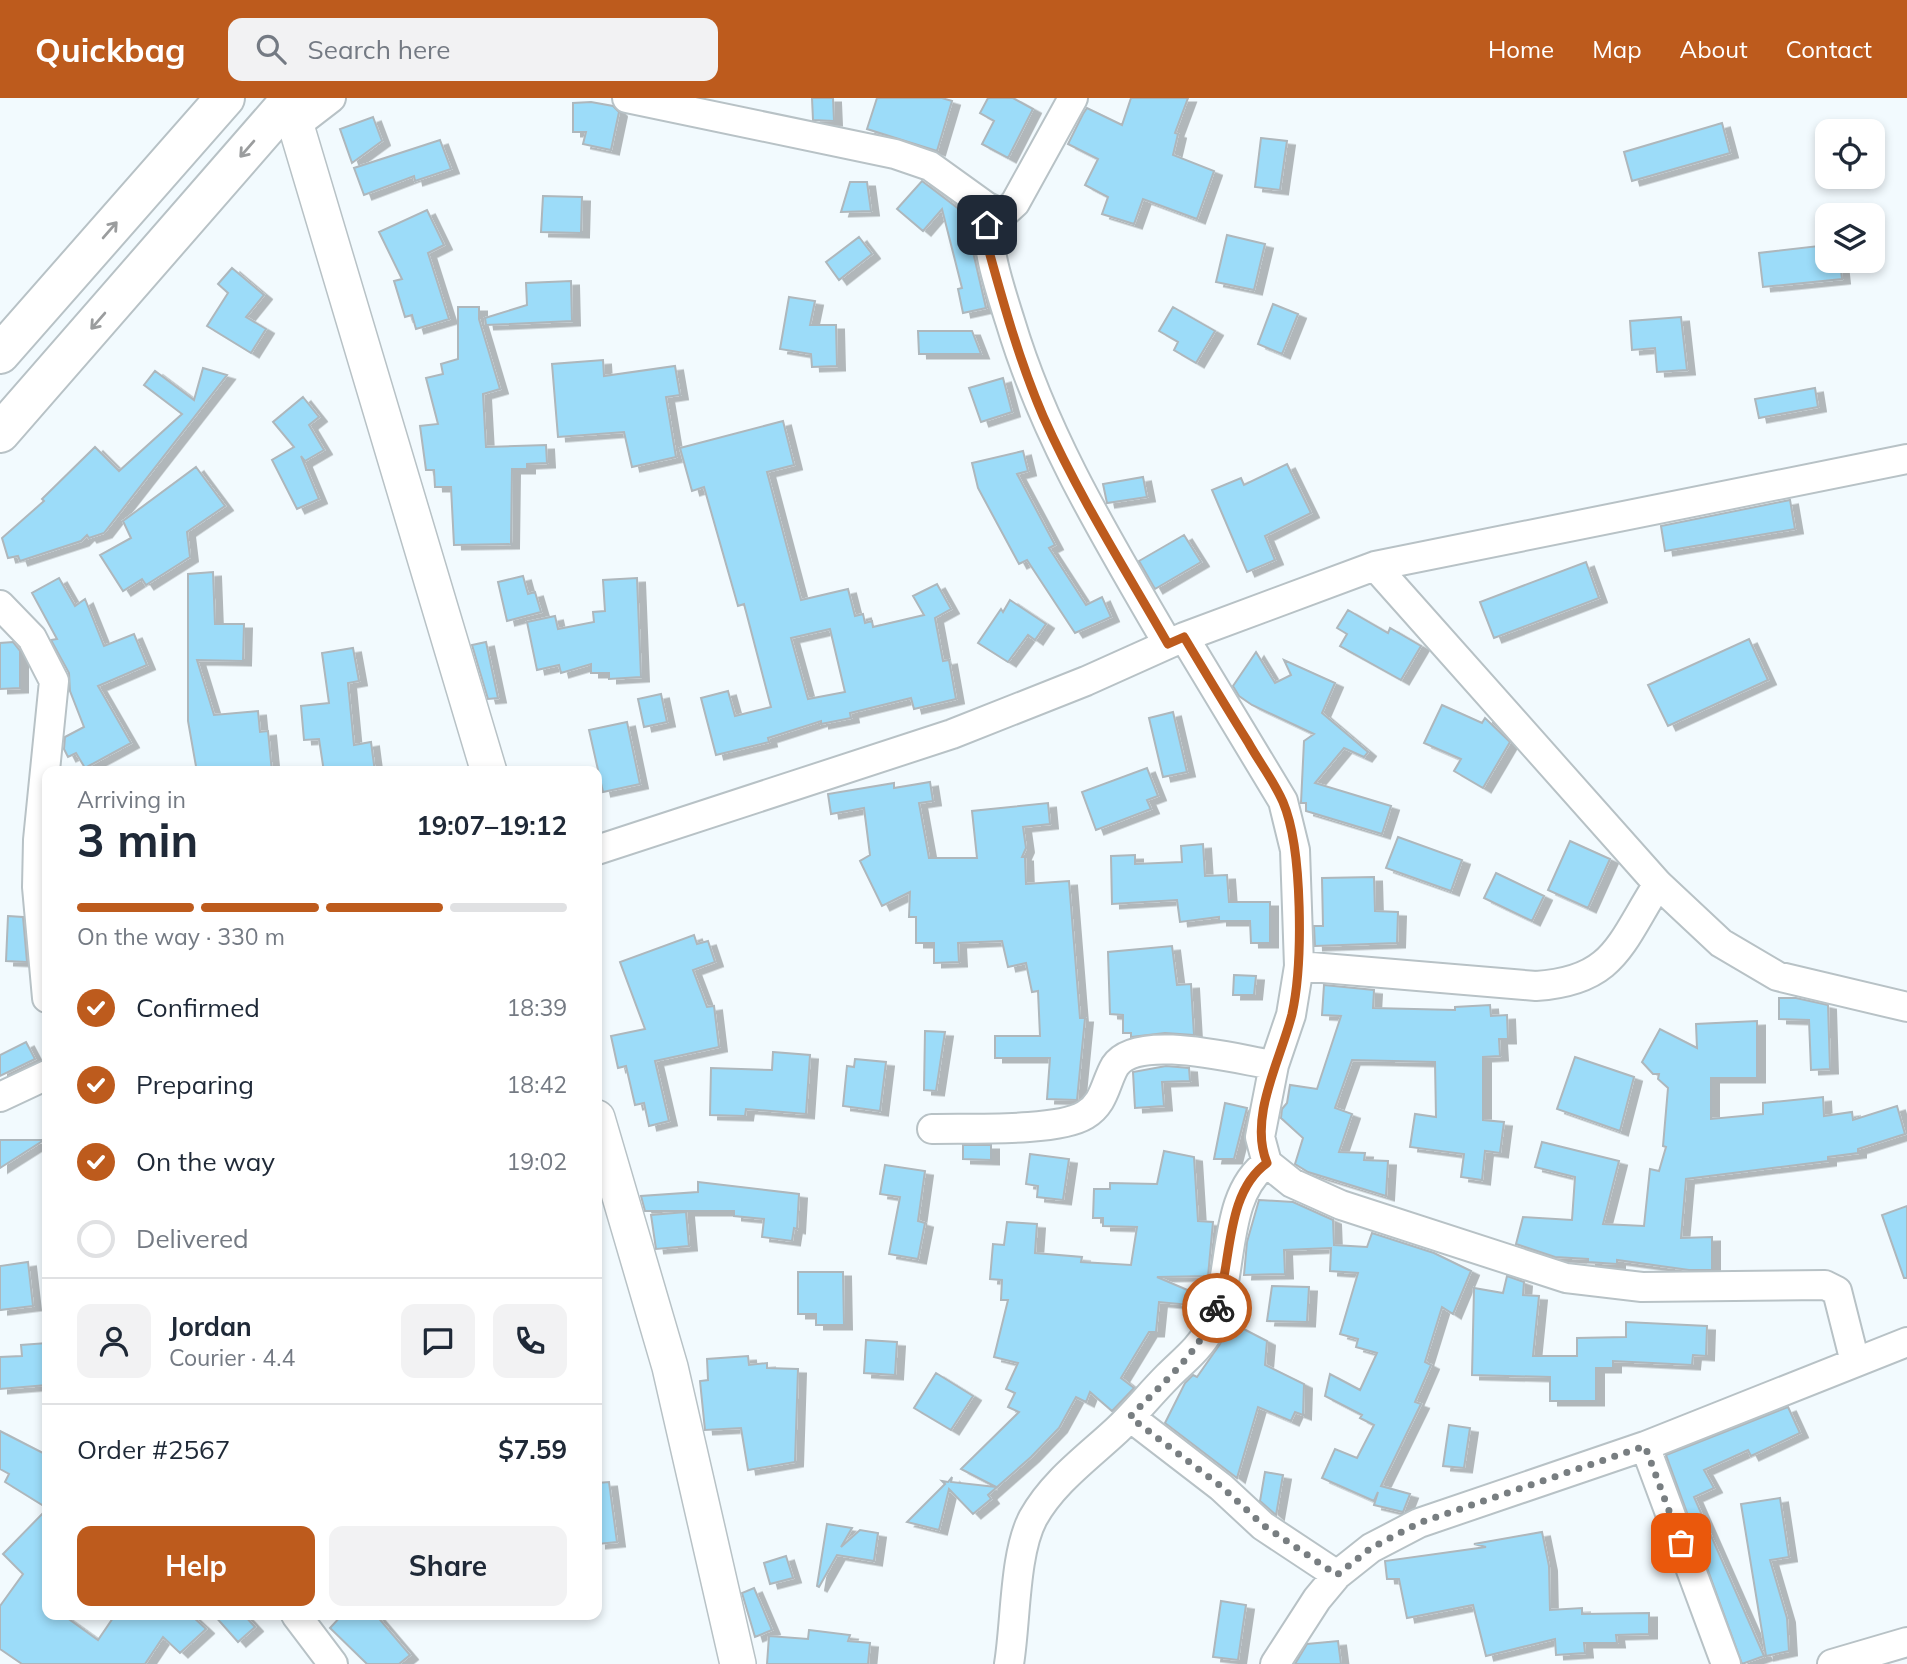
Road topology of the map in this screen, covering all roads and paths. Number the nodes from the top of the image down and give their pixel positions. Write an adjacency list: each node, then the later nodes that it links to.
1 (225, 98): 7 (main road, one-way to 1)
2 (331, 98): 5 (street)
3 (627, 98): 6 (street)
4 (1073, 98): 6 (street)
5 (292, 108): 8 (main road, one-way to 8); 14 (street)
6 (987, 207): 12 (street)
7 (0, 354)
8 (0, 433)
9 (1907, 459): 10 (street)
10 (1375, 566): 12 (street); 17 (street)
11 (0, 605): 13 (street)
12 (1176, 641): 16 (street); 19 (street)
13 (45, 766)
14 (487, 766)
15 (42, 800): 18 (street)
16 (602, 848)
17 (1658, 884): 19 (street); 20 (street)
18 (42, 942)
19 (1299, 966): 21 (street)
20 (1907, 1007)
21 (1274, 1065): 24 (street); 26 (street)
22 (42, 1077): 23 (street)
23 (0, 1097)
24 (932, 1129)
25 (602, 1135): 35 (street)
26 (1267, 1163): 28 (street); 29 (street)
27 (1907, 1342): 28 (street)
28 (1855, 1362): 30 (street)
29 (1130, 1417): 31 (street); 36 (street)
30 (1645, 1446): 31 (street); 38 (street)
31 (1337, 1575): 37 (street)
32 (300, 1620): 34 (street)
33 (1907, 1643): 39 (street)
34 (333, 1664)
35 (738, 1664)
36 (1009, 1664)
37 (1275, 1664)
38 (1726, 1664)
39 (1832, 1664)

